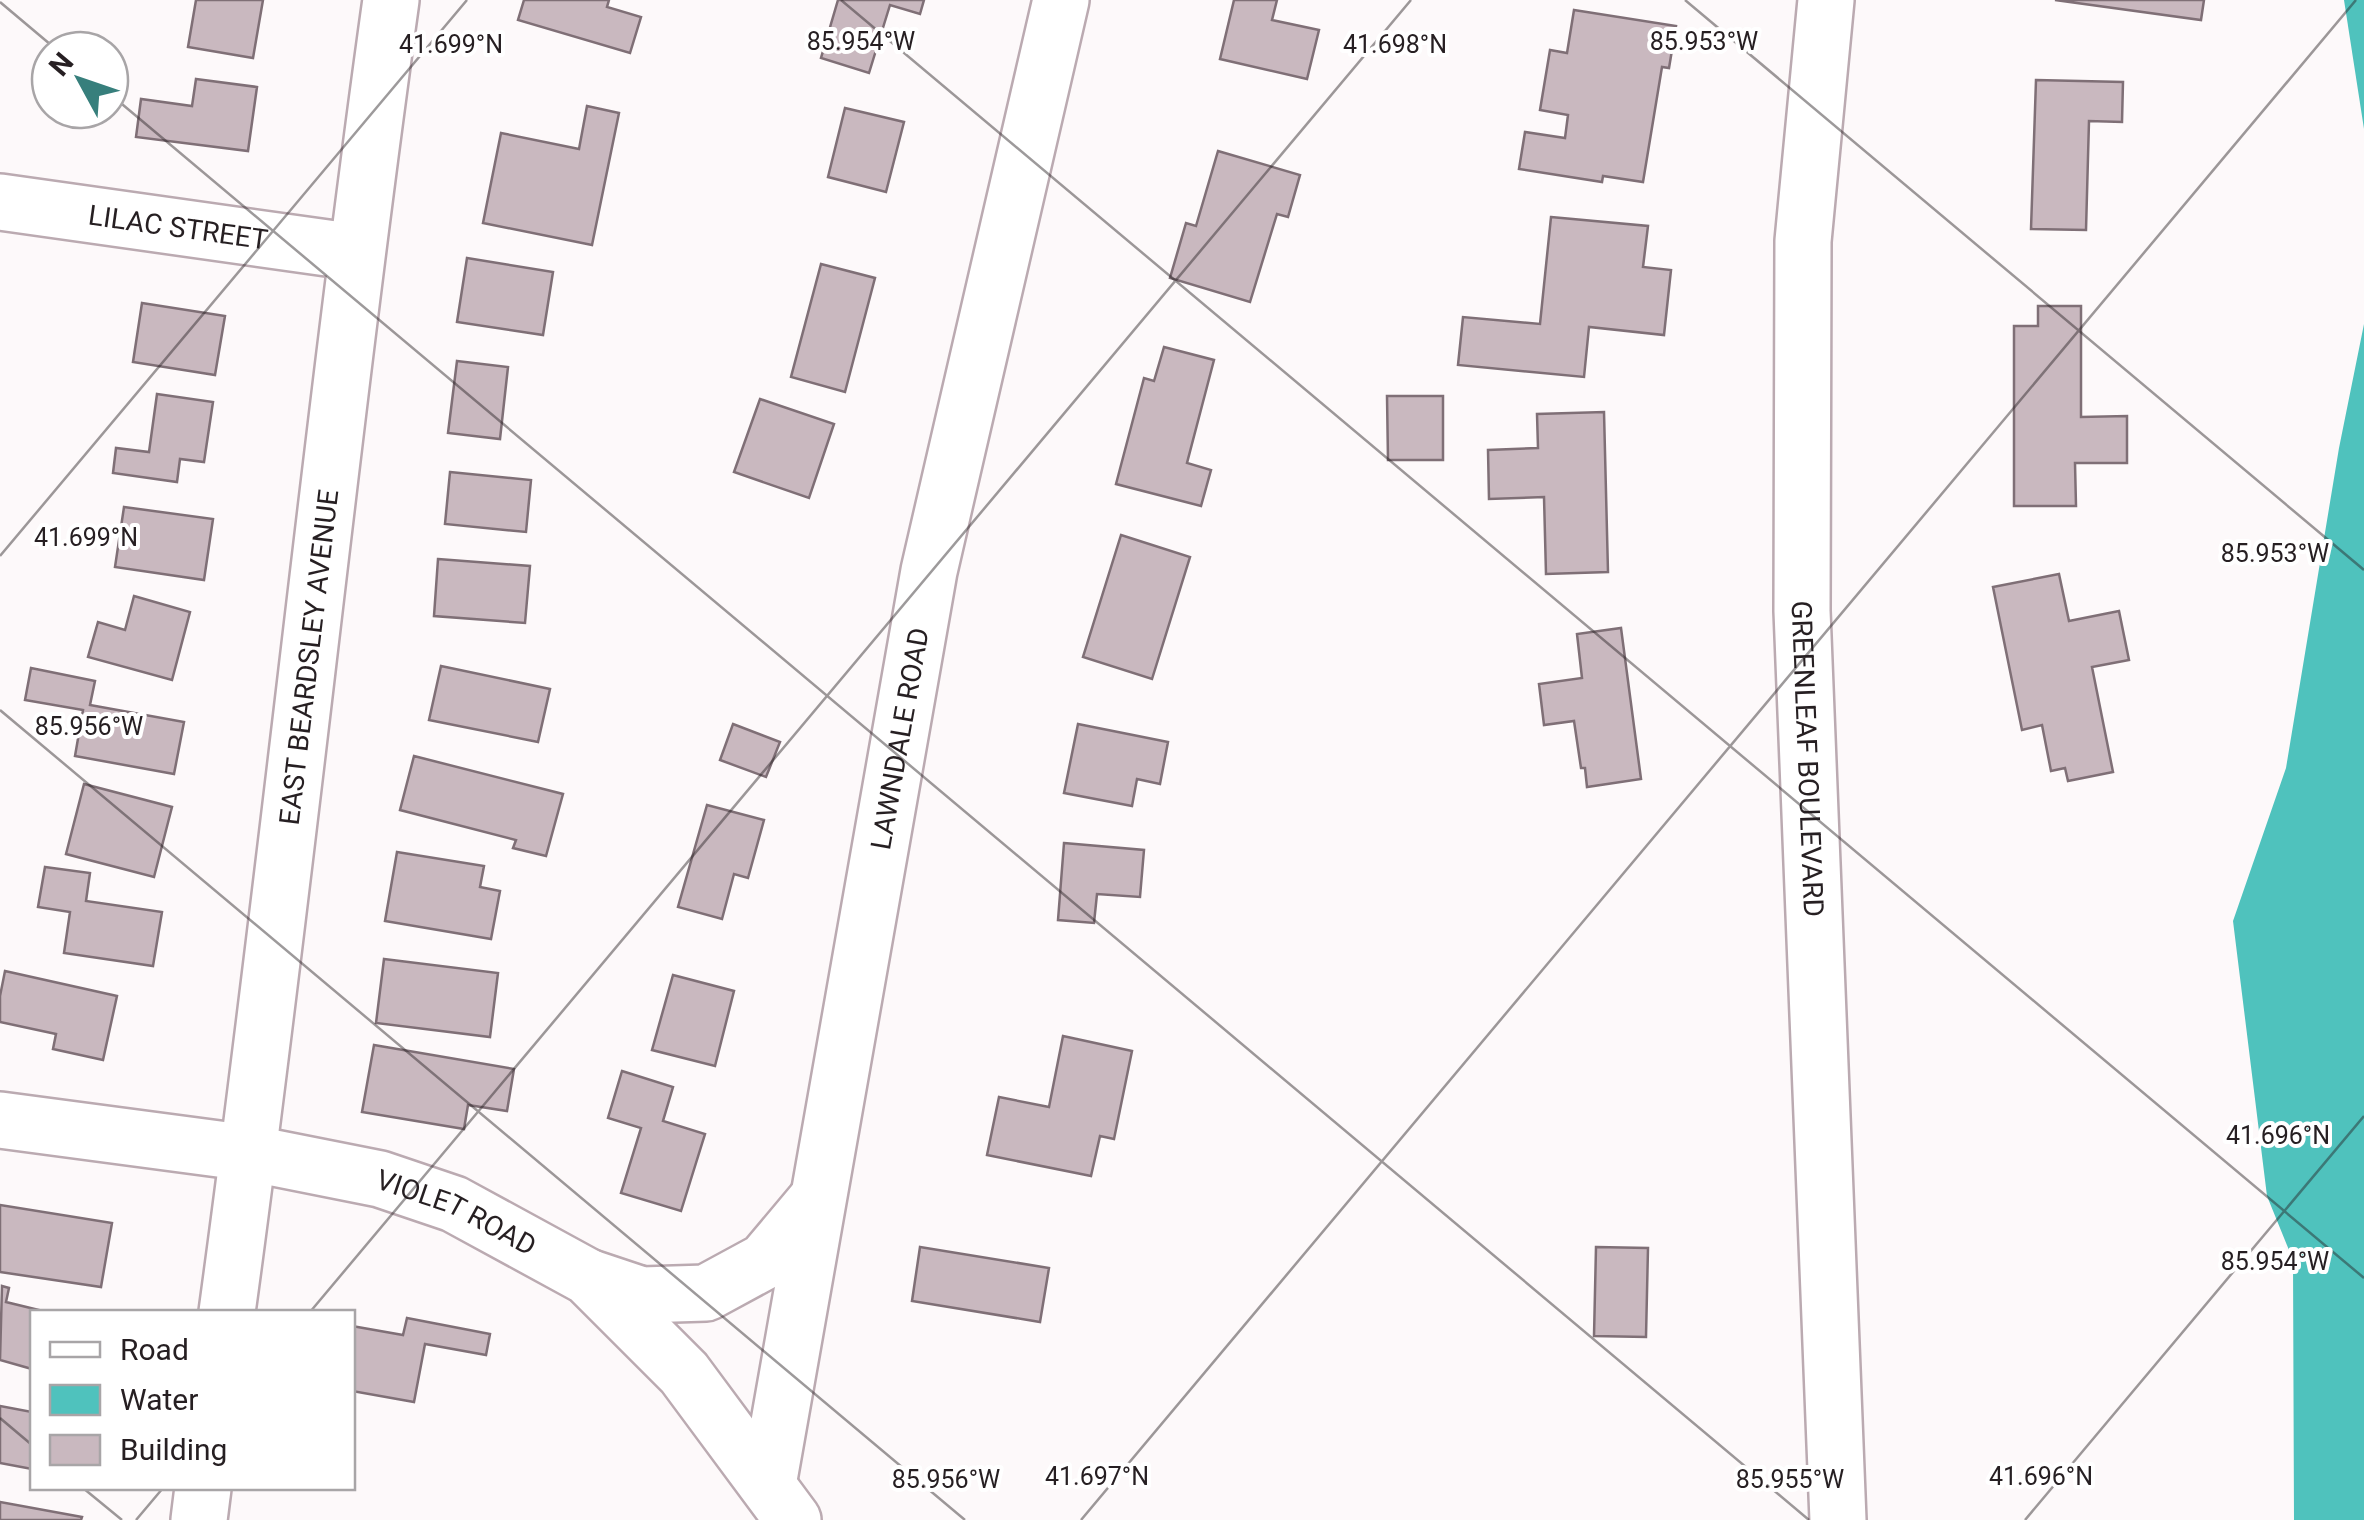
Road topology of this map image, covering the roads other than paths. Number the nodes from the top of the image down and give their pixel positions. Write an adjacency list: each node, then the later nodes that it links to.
1 (391, 0): 5 (street, EAST BEARDSLEY AVENUE)
2 (1061, 0): 8 (street, LAWNDALE ROAD)
3 (1826, 0): 14 (street, GREENLEAF BOULEVARD)
4 (0, 202): 5 (street, LILAC STREET)
5 (356, 252): 7 (street, EAST BEARDSLEY AVENUE)
6 (0, 1120): 7 (street, VIOLET ROAD)
7 (249, 1153): 9 (street, VIOLET ROAD); 10 (street, EAST BEARDSLEY AVENUE)
8 (819, 1197): 9 (street); 12 (street, LAWNDALE ROAD)
9 (588, 1277): 12 (street, VIOLET ROAD)
10 (227, 1310)
11 (203, 1490): 13 (street)
12 (780, 1503)
13 (198, 1520)
14 (1838, 1520)

